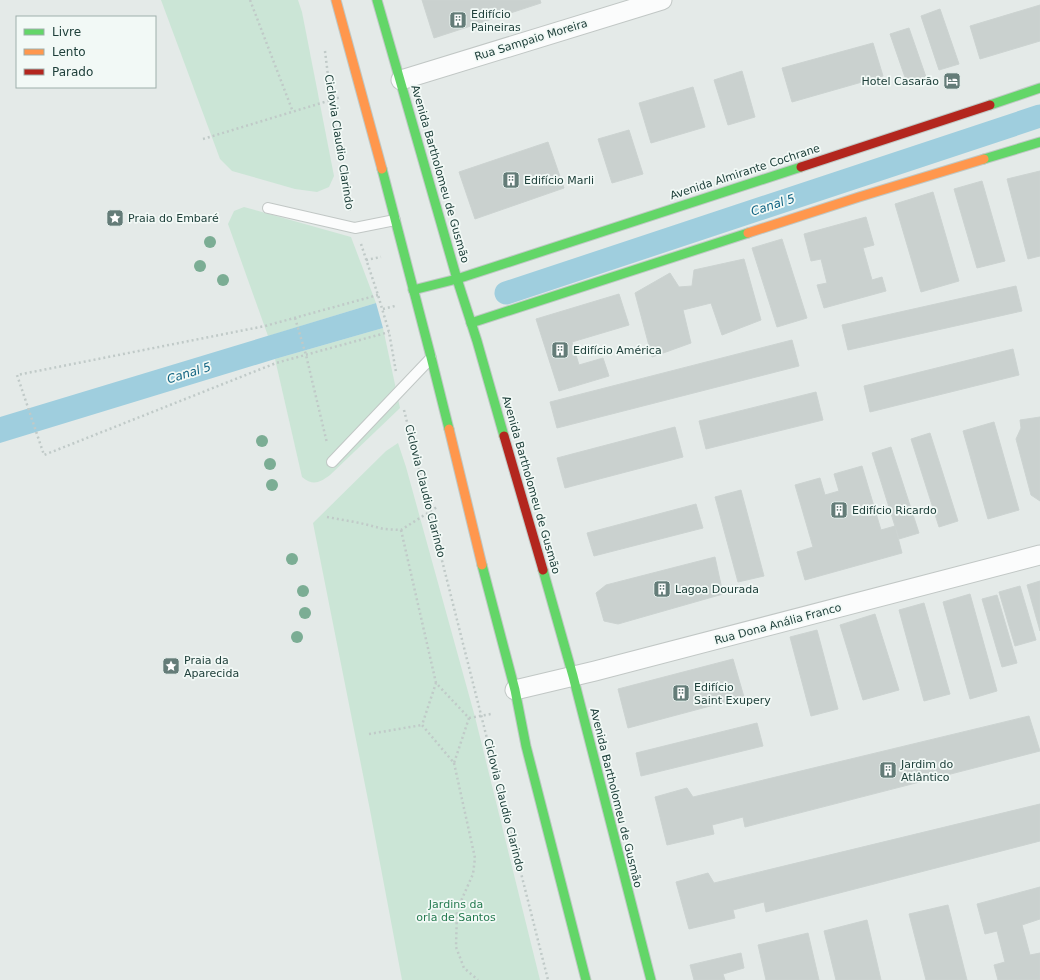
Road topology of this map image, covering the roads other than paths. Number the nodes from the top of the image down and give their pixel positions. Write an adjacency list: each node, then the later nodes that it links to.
1 (336, 0): 8 (main road)
2 (377, 0): 4 (main road, Avenida Bartholomeu de Gusmão)
3 (662, 0): 4 (street, Rua Sampaio Moreira)
4 (401, 80): 9 (main road, Avenida Bartholomeu de Gusmão)
5 (1040, 88): 9 (main road, Avenida Almirante Cochrane)
6 (1040, 142): 11 (main road)
7 (268, 208): 8 (lane)
8 (394, 220): 10 (main road)
9 (458, 279): 10 (main road, Avenida Almirante Cochrane); 11 (main road, Avenida Bartholomeu de Gusmão)
10 (413, 290): 12 (main road)
11 (471, 323): 15 (main road, Avenida Bartholomeu de Gusmão)
12 (432, 357): 13 (lane); 16 (main road)
13 (332, 462)
14 (1040, 555): 15 (street, Rua Dona Anália Franco)
15 (573, 676): 16 (street, Rua Dona Anália Franco); 18 (main road, Avenida Bartholomeu de Gusmão)
16 (515, 690): 17 (main road)
17 (586, 980)
18 (651, 980)

